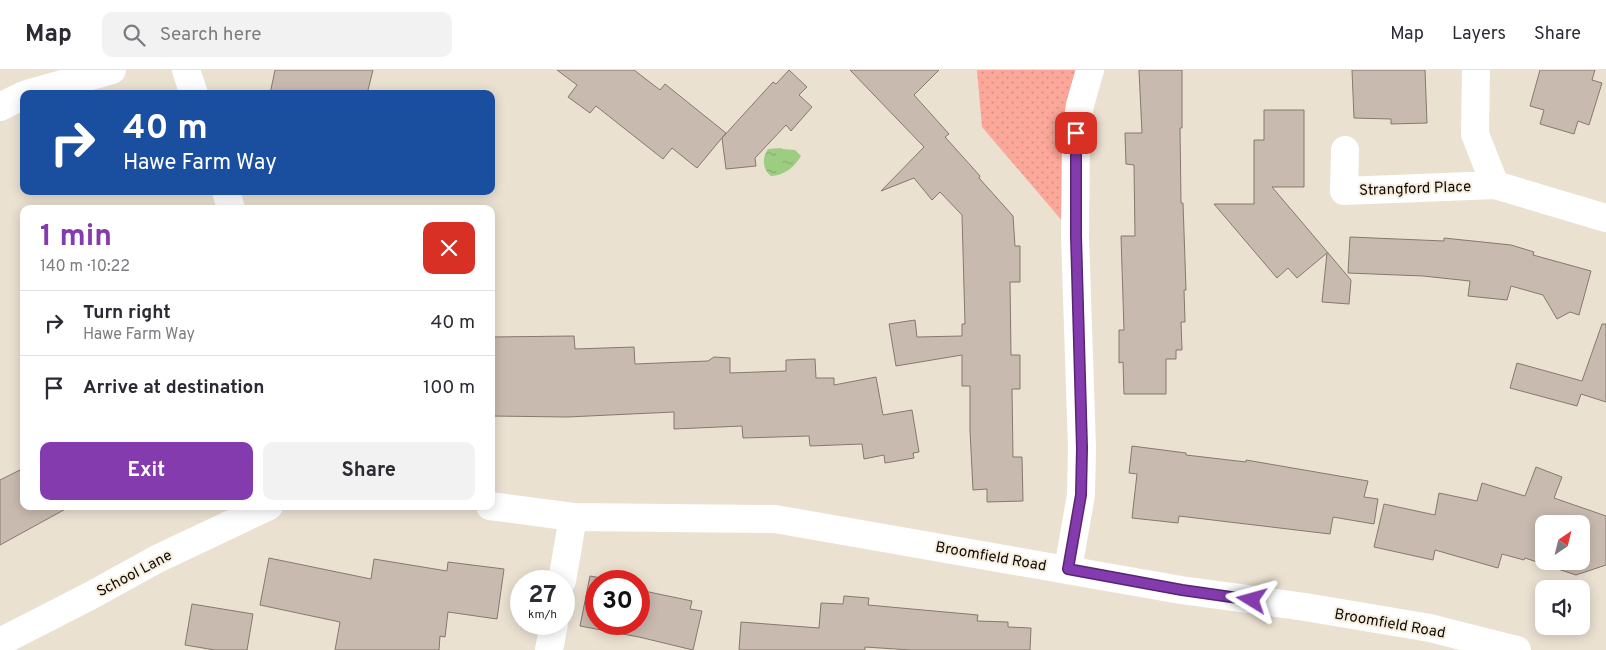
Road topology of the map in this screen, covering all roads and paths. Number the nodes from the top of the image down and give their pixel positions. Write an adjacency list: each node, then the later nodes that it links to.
1 (112, 70): 5 (street)
2 (186, 70): 6 (street)
3 (1089, 70): 15 (street)
4 (1476, 70): 10 (street, Strangford Place)
5 (42, 90)
6 (193, 90)
7 (20, 97): 8 (street)
8 (0, 107)
9 (1345, 150): 10 (street, Strangford Place)
10 (1495, 185): 11 (street, Strangford Place)
11 (1606, 218)
12 (495, 507): 14 (street, Broomfield Road)
13 (261, 510): 18 (street, School Lane)
14 (573, 517): 15 (street, Broomfield Road); 16 (street)
15 (1068, 569): 20 (street, Broomfield Road)
16 (564, 570)
17 (552, 635): 19 (street)
18 (0, 642)
19 (549, 650)
20 (1518, 650)

